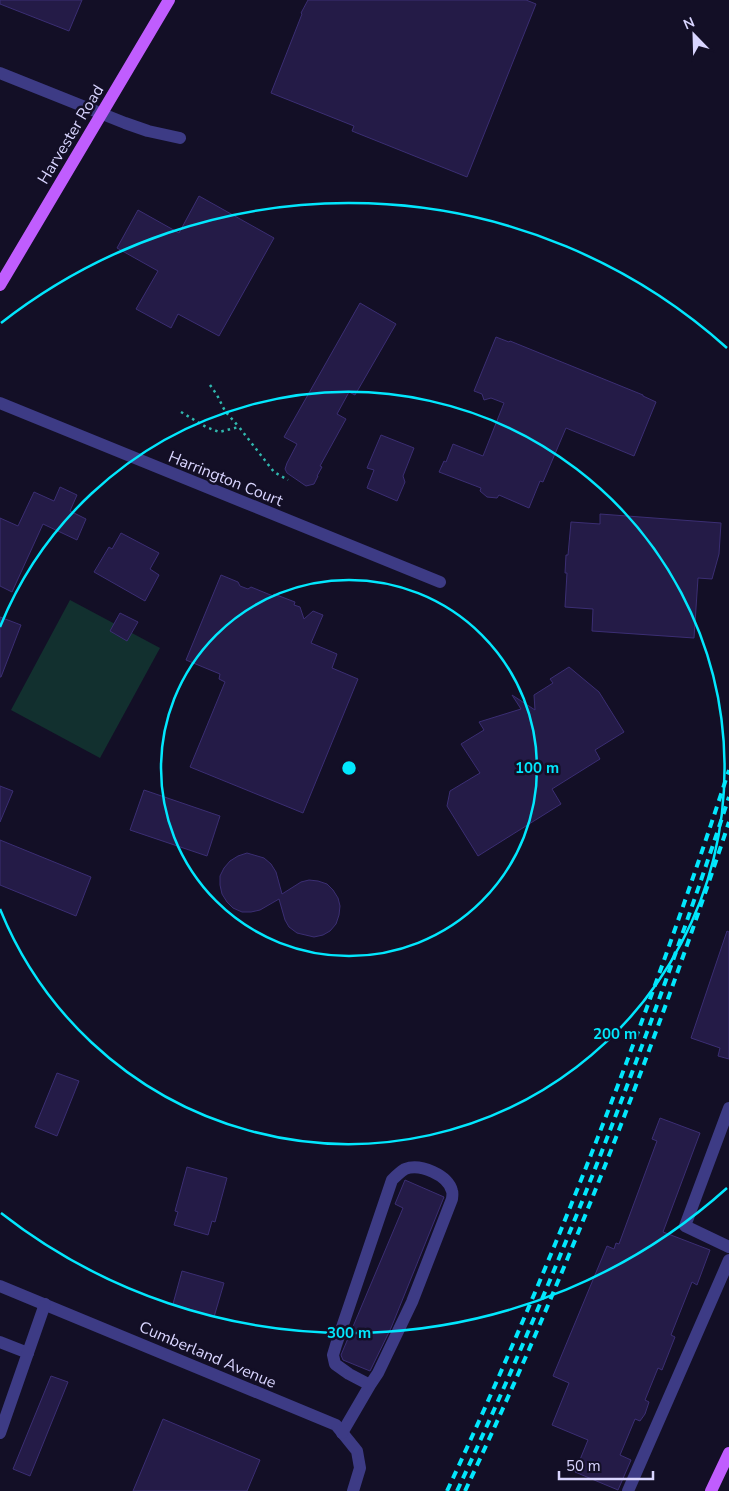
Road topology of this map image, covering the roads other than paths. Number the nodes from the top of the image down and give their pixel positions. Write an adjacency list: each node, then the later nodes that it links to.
1 (169, 0): 3 (main road, Harvester Road)
2 (0, 73): 3 (street)
3 (102, 113): 4 (street); 5 (main road, Harvester Road)
4 (180, 138)
5 (0, 285)
6 (0, 403): 7 (street, Harrington Court)
7 (440, 582)
8 (729, 1108): 9 (street)
9 (729, 1247)
10 (729, 1260): 20 (street)
11 (0, 1286): 12 (street, Cumberland Avenue)
12 (45, 1304): 14 (street); 17 (street, Cumberland Avenue)
13 (0, 1342): 14 (street)
14 (28, 1353): 16 (street)
15 (370, 1384): 15 (street); 17 (street)
16 (1, 1429)
17 (342, 1433): 19 (street, Cumberland Avenue)
18 (729, 1453): 21 (main road)
19 (353, 1490)
20 (628, 1491)
21 (711, 1491)

